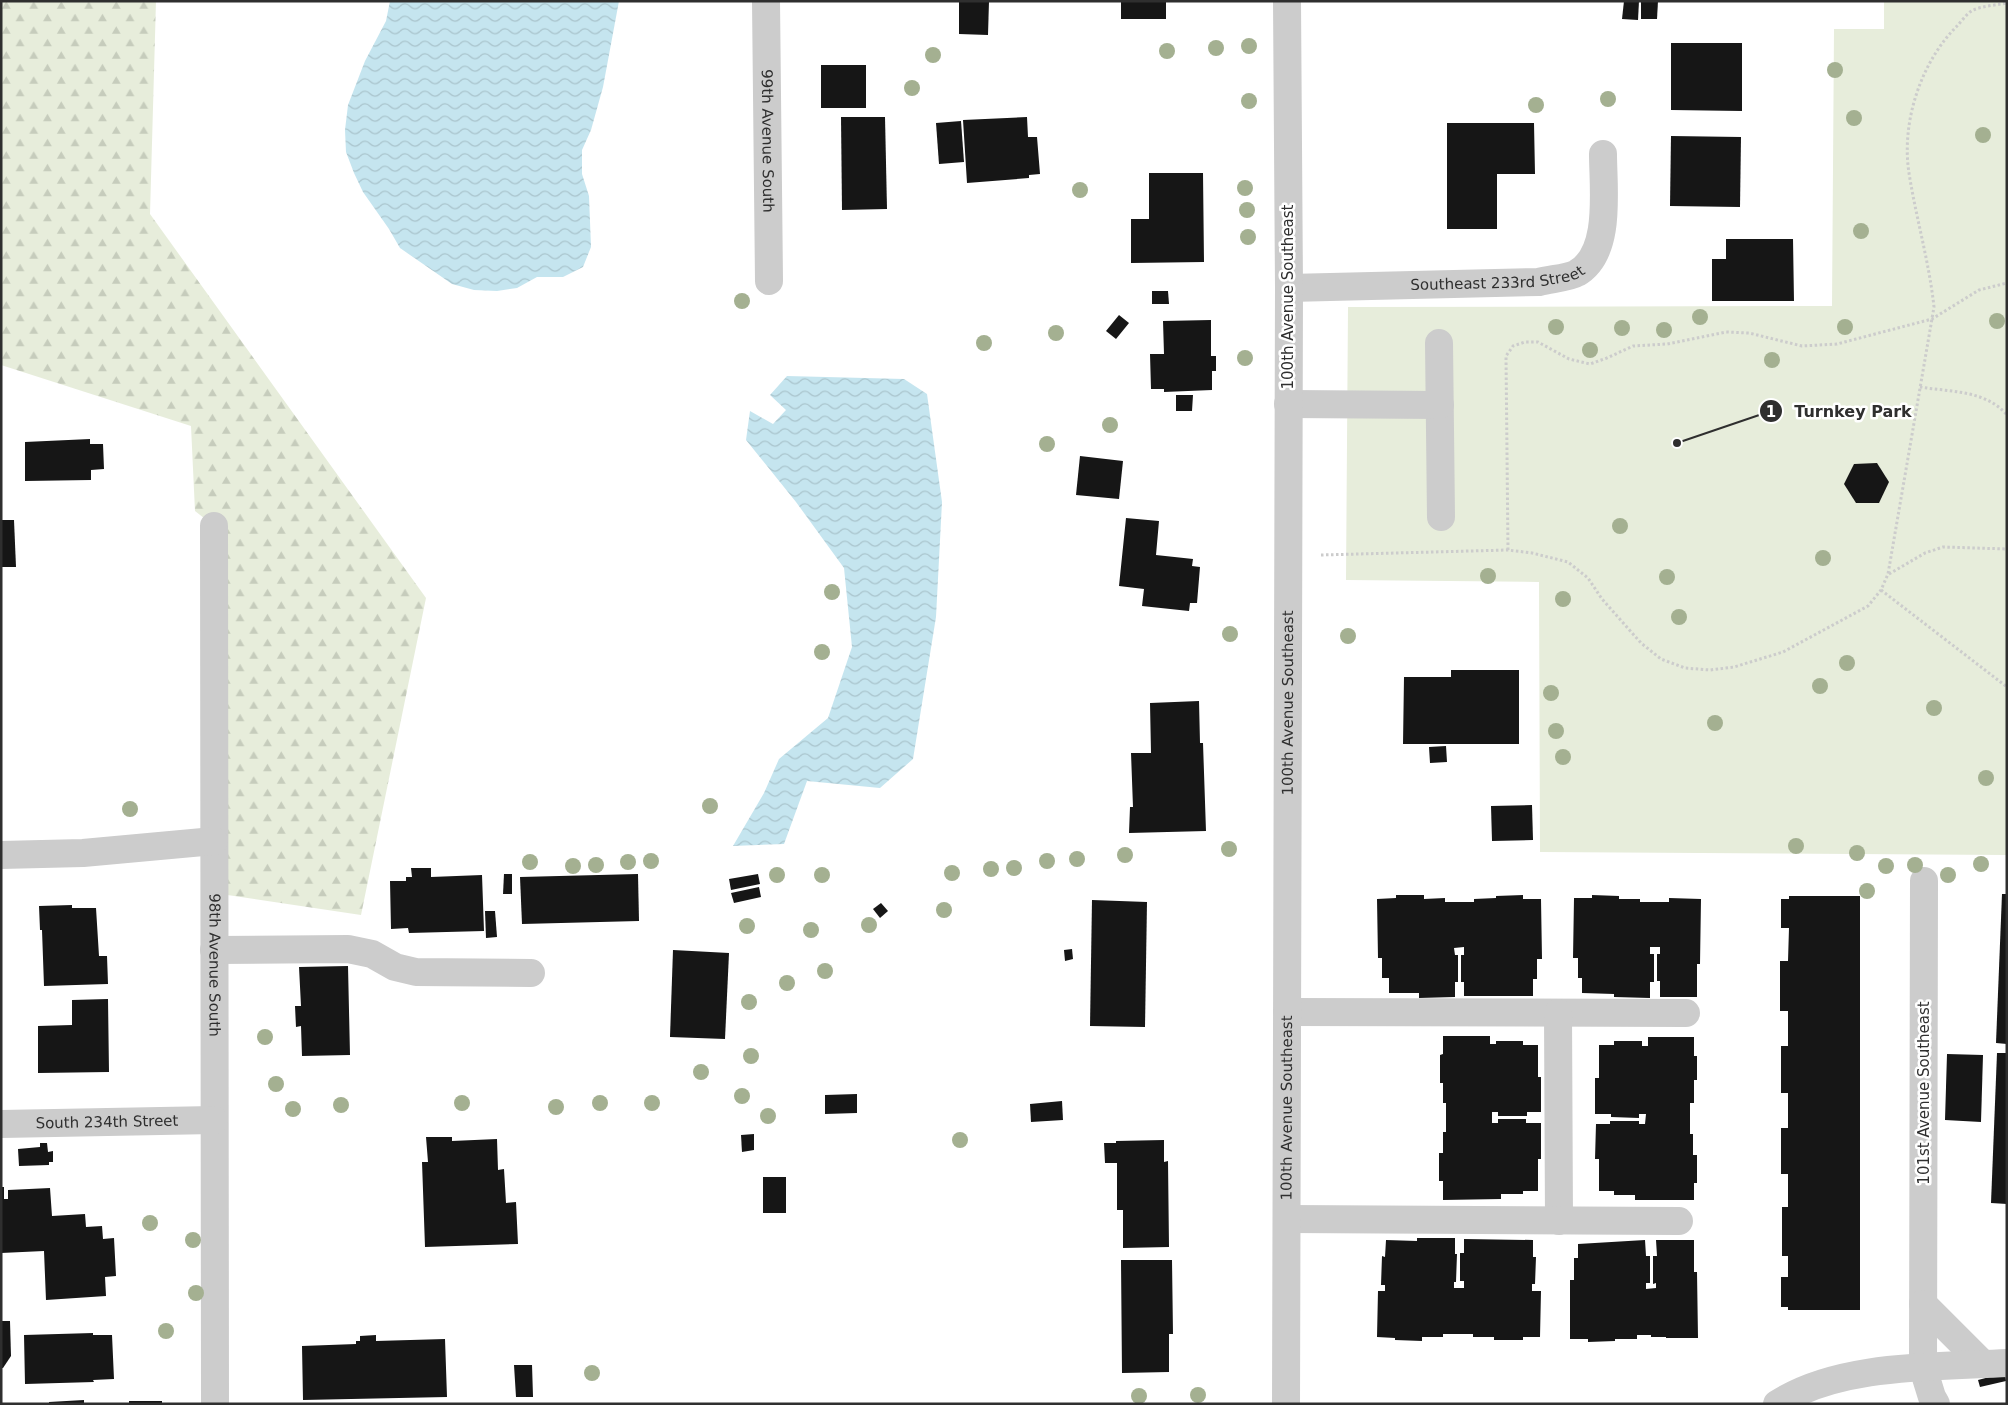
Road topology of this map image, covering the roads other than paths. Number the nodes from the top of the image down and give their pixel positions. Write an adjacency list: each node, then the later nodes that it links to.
1 (766, 1): 4 (street, 99th Avenue South)
2 (1287, 1): 5 (street, 100th Avenue Southeast)
3 (1603, 154): 5 (street, Southeast 233rd Street)
4 (769, 281)
5 (1289, 288): 7 (street, 100th Avenue Southeast)
6 (1439, 343): 8 (street)
7 (1288, 404): 8 (street); 16 (street, 100th Avenue Southeast)
8 (1440, 405): 9 (street)
9 (1441, 517)
10 (214, 526): 11 (street, 98th Avenue South)
11 (214, 841): 12 (street); 14 (street, 98th Avenue South)
12 (1, 855)
13 (1924, 881): 24 (street, 101st Avenue Southeast)
14 (214, 950): 15 (street); 19 (street, 98th Avenue South)
15 (531, 973)
16 (1287, 1012): 17 (street); 21 (street, 100th Avenue Southeast)
17 (1558, 1013): 18 (street); 22 (street)
18 (1686, 1014)
19 (214, 1120): 20 (street, South 234th Street); 27 (street, 98th Avenue South)
20 (1, 1124)
21 (1287, 1219): 22 (street); 28 (street, 100th Avenue Southeast)
22 (1559, 1220): 23 (street)
23 (1680, 1221)
24 (1923, 1304): 25 (street); 26 (street, 101st Avenue Southeast)
25 (1995, 1363): 26 (street)
26 (1923, 1368): 29 (street); 30 (street, 101st Avenue Southeast)
27 (215, 1404)
28 (1286, 1404)
29 (1776, 1404)
30 (1936, 1404)

